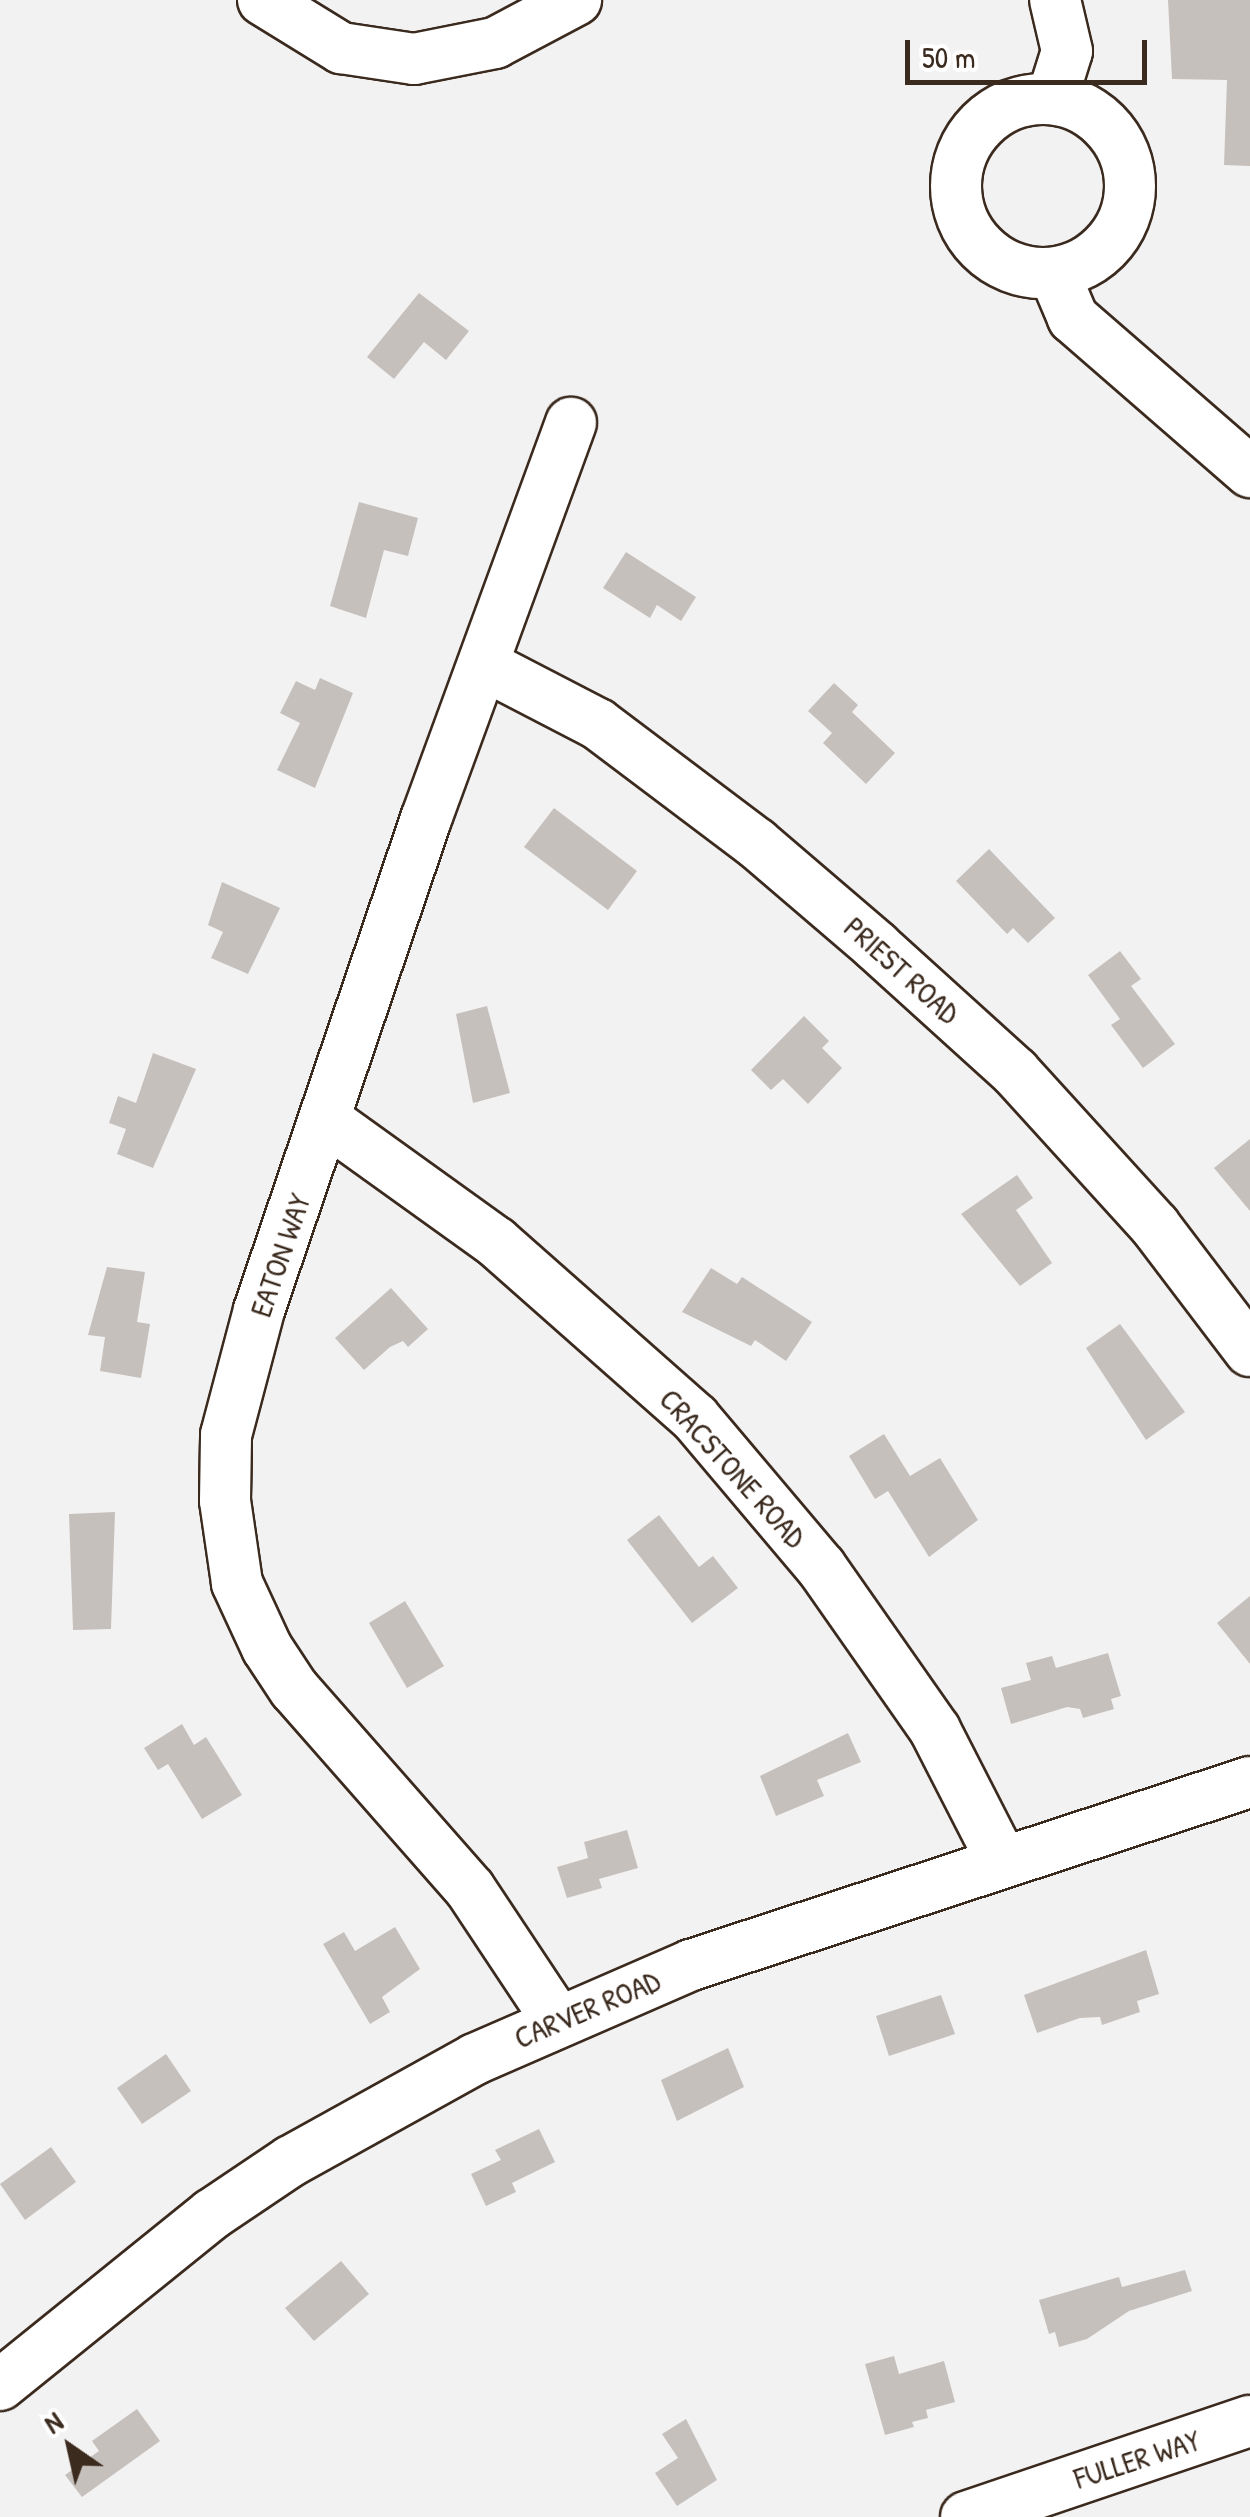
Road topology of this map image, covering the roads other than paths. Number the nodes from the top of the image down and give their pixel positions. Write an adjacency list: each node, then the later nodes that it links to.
1 (263, 0): 2 (street)
2 (576, 0)
3 (1055, 0): 4 (street)
4 (1052, 98): 5 (street); 5 (street)
5 (1054, 273): 7 (street)
6 (572, 423): 8 (street, EATON WAY)
7 (1250, 472)
8 (486, 666): 9 (street, EATON WAY); 10 (street, PRIEST ROAD)
9 (326, 1120): 12 (street, CRACSTONE ROAD); 13 (street, EATON WAY)
10 (1250, 1351)
11 (1250, 1782): 12 (street, CARVER ROAD)
12 (1002, 1861): 13 (street, CARVER ROAD)
13 (558, 2020): 14 (street, CARVER ROAD)
14 (0, 2385)
15 (1250, 2421): 16 (street, FULLER WAY)
16 (1033, 2505): 17 (street, FULLER WAY)
17 (966, 2517)

